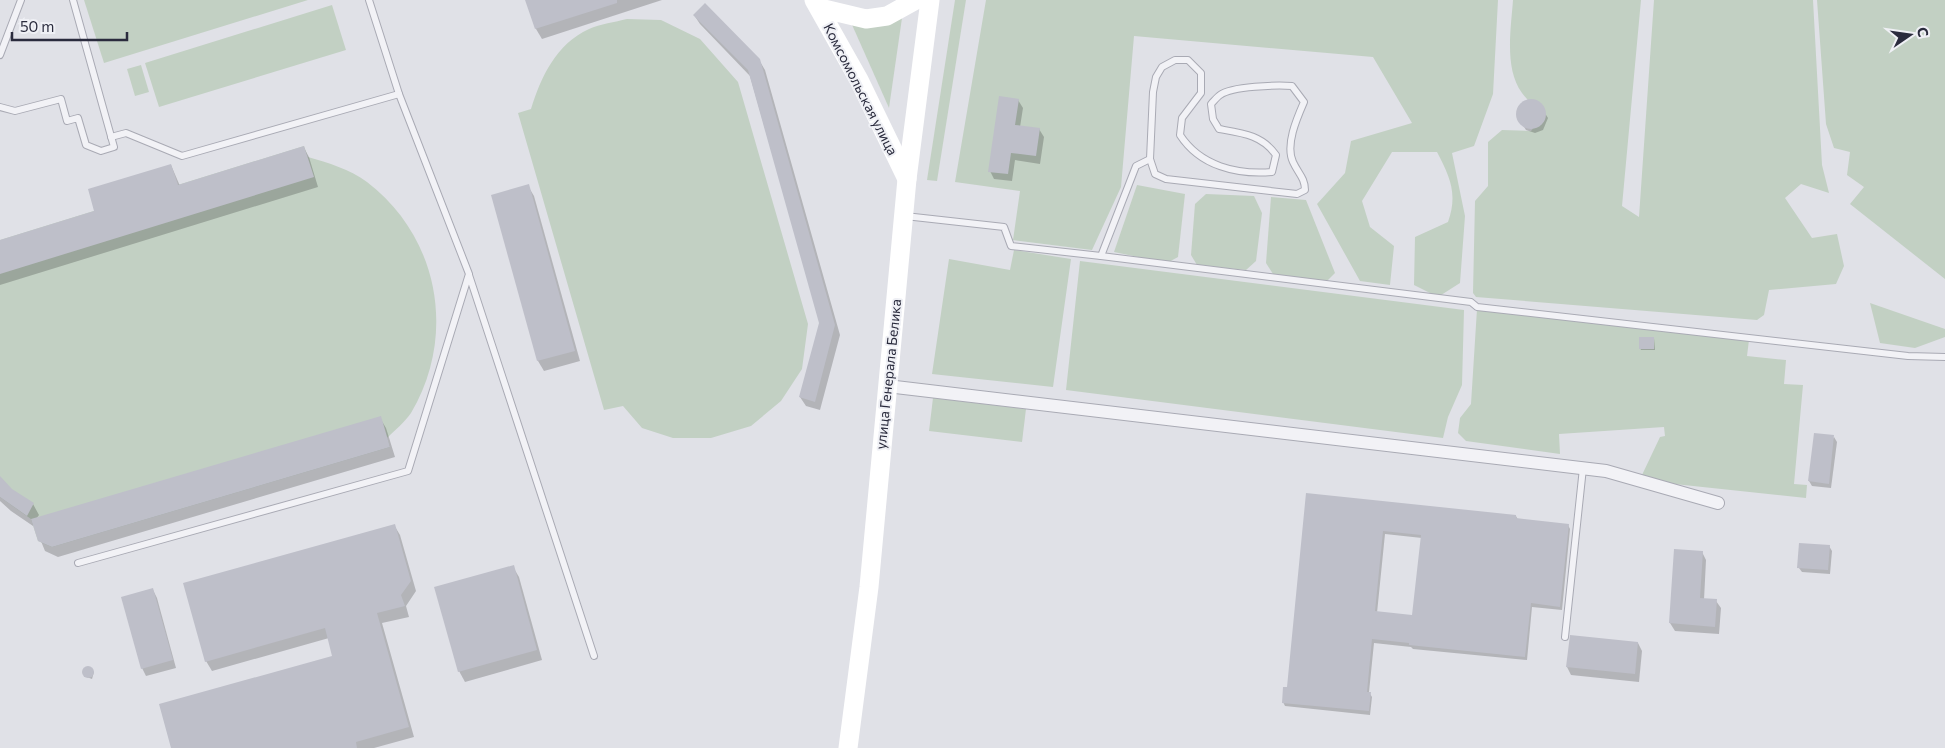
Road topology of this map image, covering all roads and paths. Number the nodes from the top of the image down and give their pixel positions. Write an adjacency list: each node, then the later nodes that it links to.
1 (21, 0): 7 (lane)
2 (72, 0): 10 (lane)
3 (369, 0): 8 (lane)
4 (916, 0): 6 (main road)
5 (930, 0): 12 (main road, улица Генерала Белика)
6 (817, 4): 12 (main road, Комсомольская улица)
7 (0, 55)
8 (399, 94): 10 (lane); 15 (lane)
9 (0, 107): 10 (lane)
10 (111, 137)
11 (1150, 159): 11 (lane); 14 (lane)
12 (907, 179): 13 (main road, улица Генерала Белика)
13 (904, 216): 14 (lane); 17 (main road, улица Генерала Белика)
14 (1101, 256): 16 (lane)
15 (469, 274): 20 (lane); 22 (lane)
16 (1945, 358)
17 (887, 386): 18 (street); 23 (main road, улица Генерала Белика)
18 (1583, 468): 19 (street); 21 (lane)
19 (1718, 503)
20 (78, 562)
21 (1564, 637)
22 (594, 656)
23 (848, 748)

